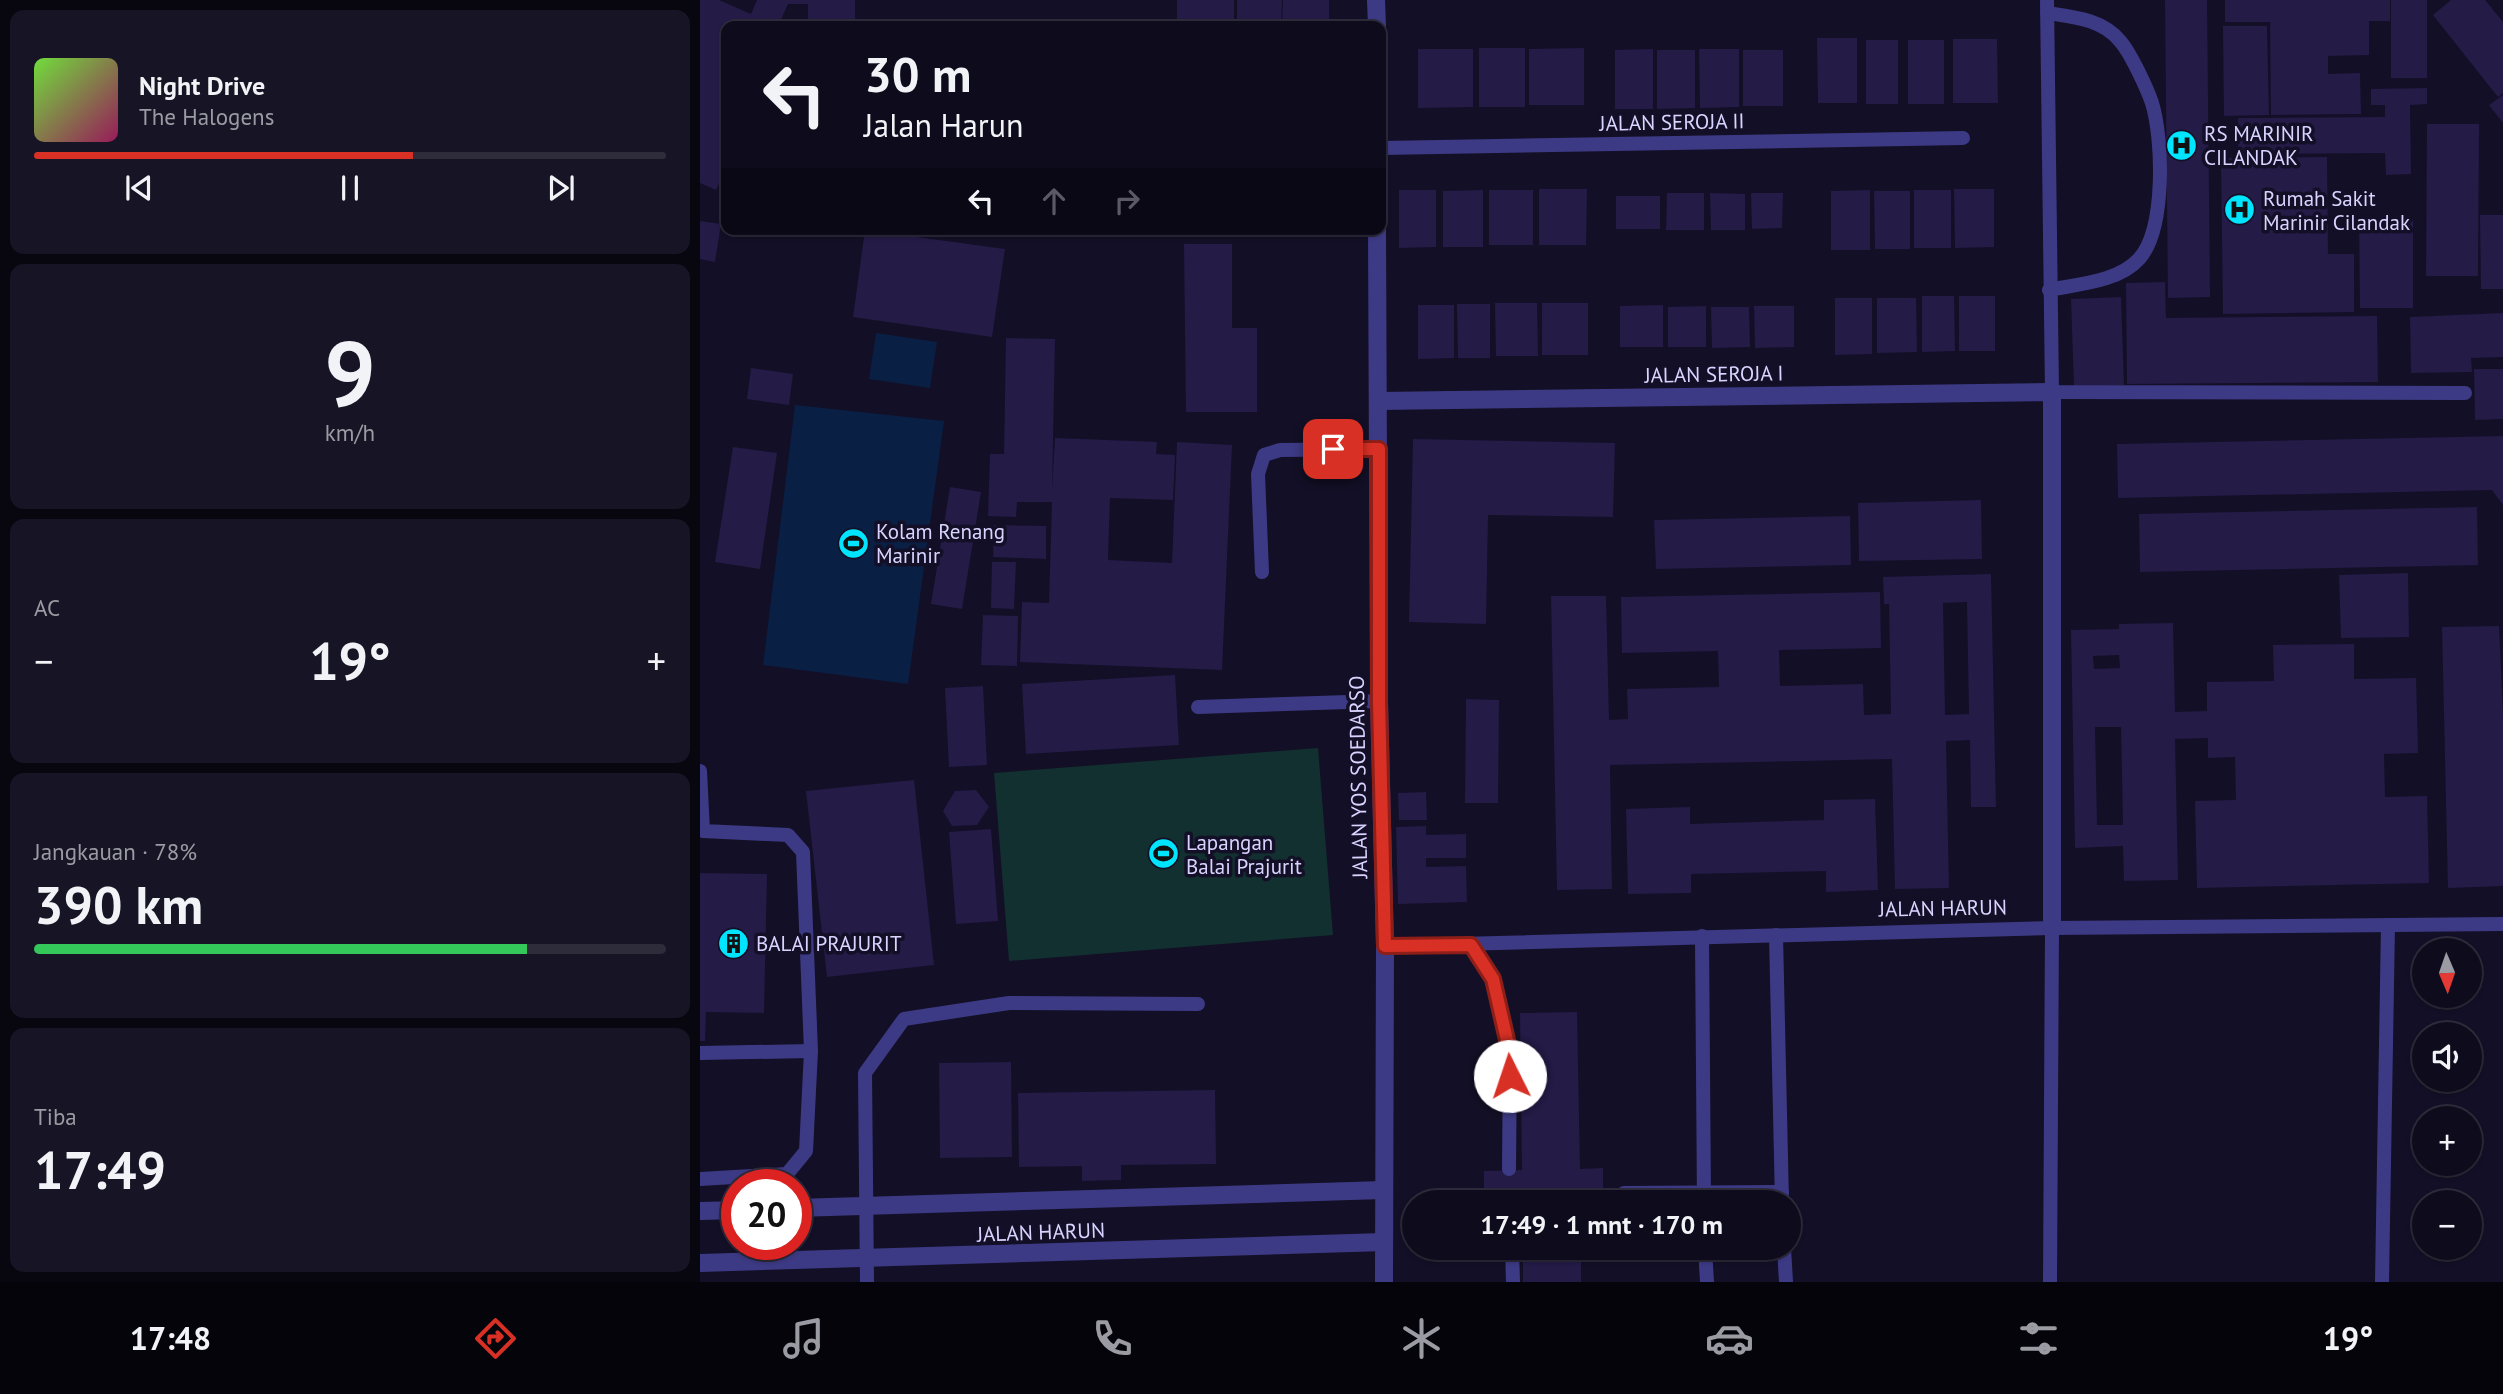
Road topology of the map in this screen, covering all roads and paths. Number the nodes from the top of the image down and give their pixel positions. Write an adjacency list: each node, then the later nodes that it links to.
1 (1377, 0): 3 (street)
2 (2047, 7): 7 (lane); 7 (lane)
3 (1377, 21)
4 (1963, 138): 5 (lane, JALAN SEROJA II)
5 (1386, 148)
6 (1377, 235): 10 (street, JALAN YOS SOEDARSO)
7 (2049, 290): 8 (lane)
8 (2052, 392): 9 (lane); 10 (street, JALAN SEROJA I); 19 (street)
9 (2465, 393)
10 (1378, 401): 11 (street, JALAN YOS SOEDARSO)
11 (1379, 449): 12 (lane); 13 (street, JALAN YOS SOEDARSO)
12 (1262, 572)
13 (1379, 701): 14 (lane); 23 (street, JALAN YOS SOEDARSO)
14 (1198, 707)
15 (700, 771): 16 (lane)
16 (701, 831): 25 (lane)
17 (2388, 925): 18 (lane, JALAN HARUN); 19 (lane, JALAN HARUN); 48 (lane)
18 (2503, 925)
19 (2052, 928): 20 (lane, JALAN HARUN); 47 (lane)
20 (1776, 935): 21 (lane, JALAN HARUN); 31 (lane)
21 (1702, 936): 22 (lane, JALAN HARUN); 30 (lane)
22 (1471, 945): 23 (lane, JALAN HARUN); 27 (lane)
23 (1385, 946): 29 (street, JALAN YOS SOEDARSO)
24 (1198, 1004): 32 (lane)
25 (811, 1051): 26 (lane); 28 (lane)
26 (700, 1053)
27 (1509, 1169)
28 (700, 1179)
29 (1383, 1190): 32 (street, JALAN HARUN); 36 (street, JALAN YOS SOEDARSO)
30 (1703, 1190)
31 (1782, 1190)
32 (864, 1206): 33 (street, JALAN HARUN); 40 (lane)
33 (812, 1208)
34 (721, 1210): 35 (street)
35 (700, 1211)
36 (1384, 1242): 40 (street, JALAN HARUN); 43 (street, JALAN YOS SOEDARSO)
37 (1512, 1260): 44 (lane)
38 (1706, 1260): 45 (lane)
39 (1785, 1260): 46 (lane)
40 (866, 1261): 41 (street, JALAN HARUN); 42 (lane)
41 (700, 1263)
42 (867, 1282)
43 (1384, 1282)
44 (1513, 1282)
45 (1707, 1282)
46 (1786, 1282)
47 (2050, 1282)
48 (2382, 1282)

